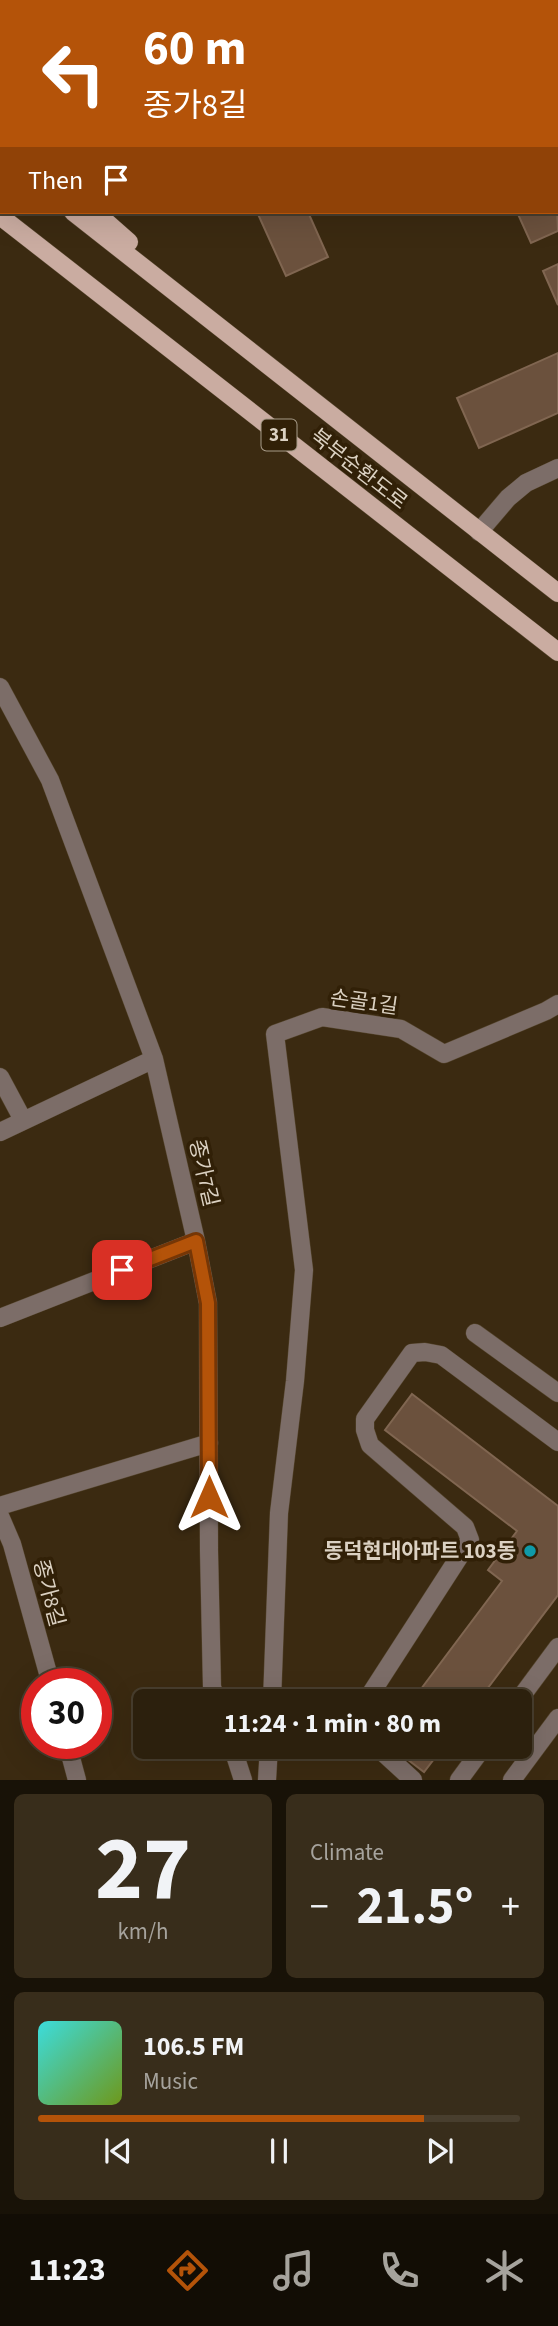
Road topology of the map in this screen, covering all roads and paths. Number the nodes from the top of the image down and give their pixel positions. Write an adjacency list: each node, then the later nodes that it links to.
1 (76, 214): 5 (main road, 북부순환도로 / 31)
2 (97, 214): 5 (main road)
3 (0, 216): 6 (main road, 북부순환도로 / 31)
4 (0, 231): 6 (main road)
5 (303, 394): 8 (main road, 북부순환도로 / 31)
6 (275, 432): 10 (main road, 북부순환도로 / 31)
7 (558, 468): 8 (street)
8 (479, 531): 9 (main road, 북부순환도로 / 31)
9 (558, 593)
10 (558, 652)
11 (0, 687): 13 (street, 종가7길)
12 (554, 1012): 28 (street, 손골1길)
13 (154, 1059): 15 (street); 17 (street, 종가7길)
14 (0, 1077): 15 (street)
15 (23, 1120): 16 (street)
16 (0, 1132)
17 (196, 1241): 18 (street); 22 (street, 종가7길)
18 (0, 1318)
19 (475, 1333): 20 (street)
20 (558, 1393)
21 (558, 1442): 29 (street)
22 (209, 1443): 23 (street); 27 (street, 종가7길)
23 (0, 1506)
24 (0, 1516): 26 (street, 종가8길)
25 (558, 1647): 30 (street)
26 (47, 1668)
27 (213, 1689)
28 (272, 1689)
29 (374, 1689)
30 (527, 1689)
31 (558, 1718): 42 (street)
32 (71, 1759): 37 (street)
33 (236, 1759): 38 (street)
34 (268, 1759): 39 (street)
35 (391, 1759): 40 (street)
36 (474, 1759): 41 (street)
37 (77, 1780)
38 (243, 1780)
39 (267, 1780)
40 (414, 1780)
41 (459, 1780)
42 (512, 1780)

